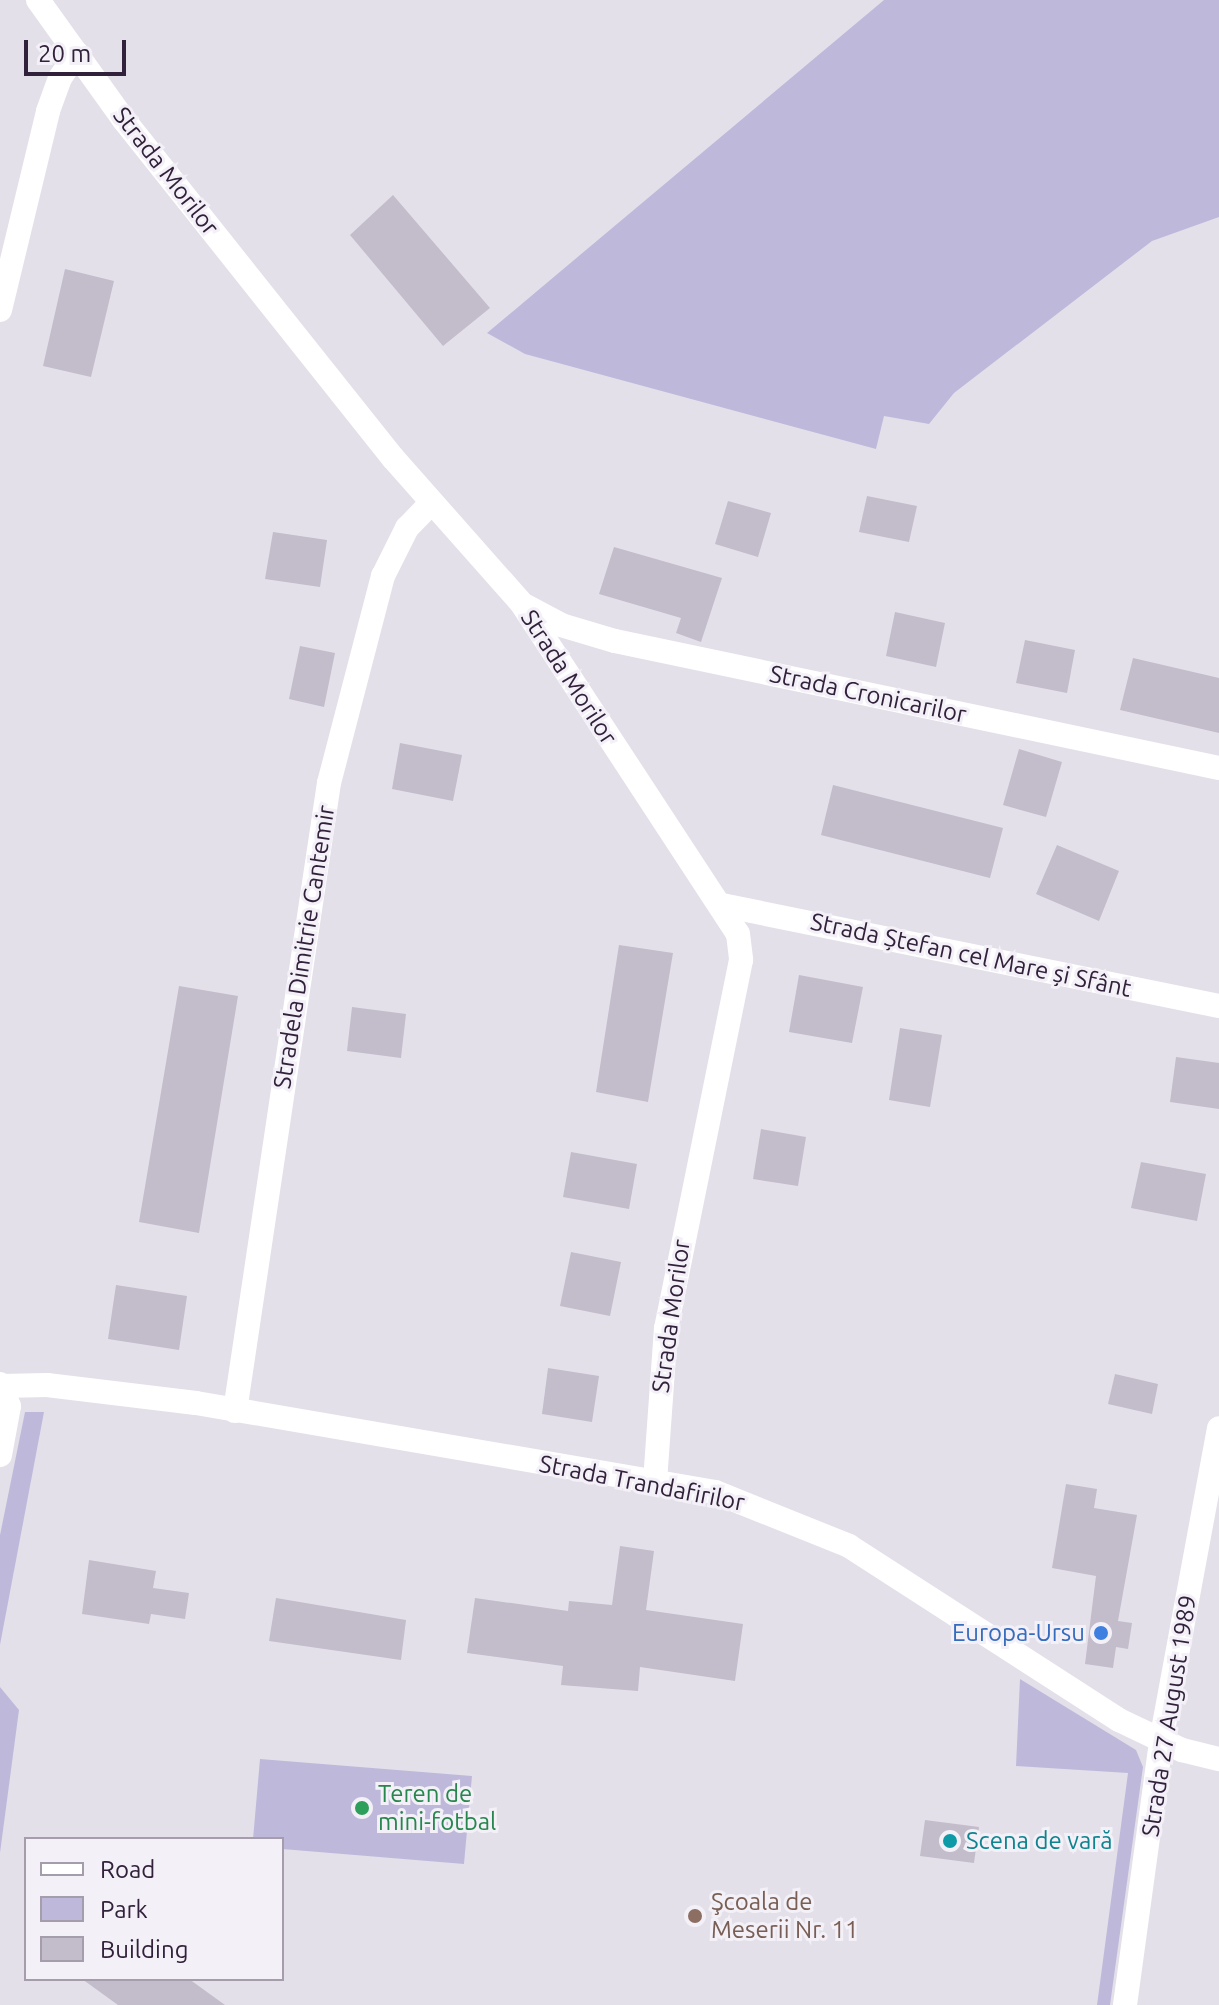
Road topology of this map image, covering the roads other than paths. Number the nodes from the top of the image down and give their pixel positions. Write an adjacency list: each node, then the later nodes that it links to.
1 (38, 0): 2 (street, Strada Morilor)
2 (77, 53): 3 (street); 4 (street, Strada Morilor)
3 (0, 310)
4 (431, 503): 5 (street, Strada Morilor); 10 (street, Stradela Dimitrie Cantemir)
5 (522, 604): 6 (street, Strada Cronicarilor); 7 (street, Strada Morilor)
6 (1219, 768)
7 (722, 905): 8 (street, Strada Ștefan cel Mare și Sfânt); 13 (street, Strada Morilor)
8 (1219, 1006)
9 (1, 1385): 10 (street, Strada Trandafirilor); 12 (street)
10 (235, 1411): 13 (street, Strada Trandafirilor)
11 (1219, 1428): 14 (street, Strada 27 August 1989)
12 (0, 1455)
13 (655, 1481): 14 (street, Strada Trandafirilor)
14 (1161, 1741): 15 (street, Strada Trandafirilor); 16 (street, Strada 27 August 1989)
15 (1219, 1759)
16 (1125, 2005)

